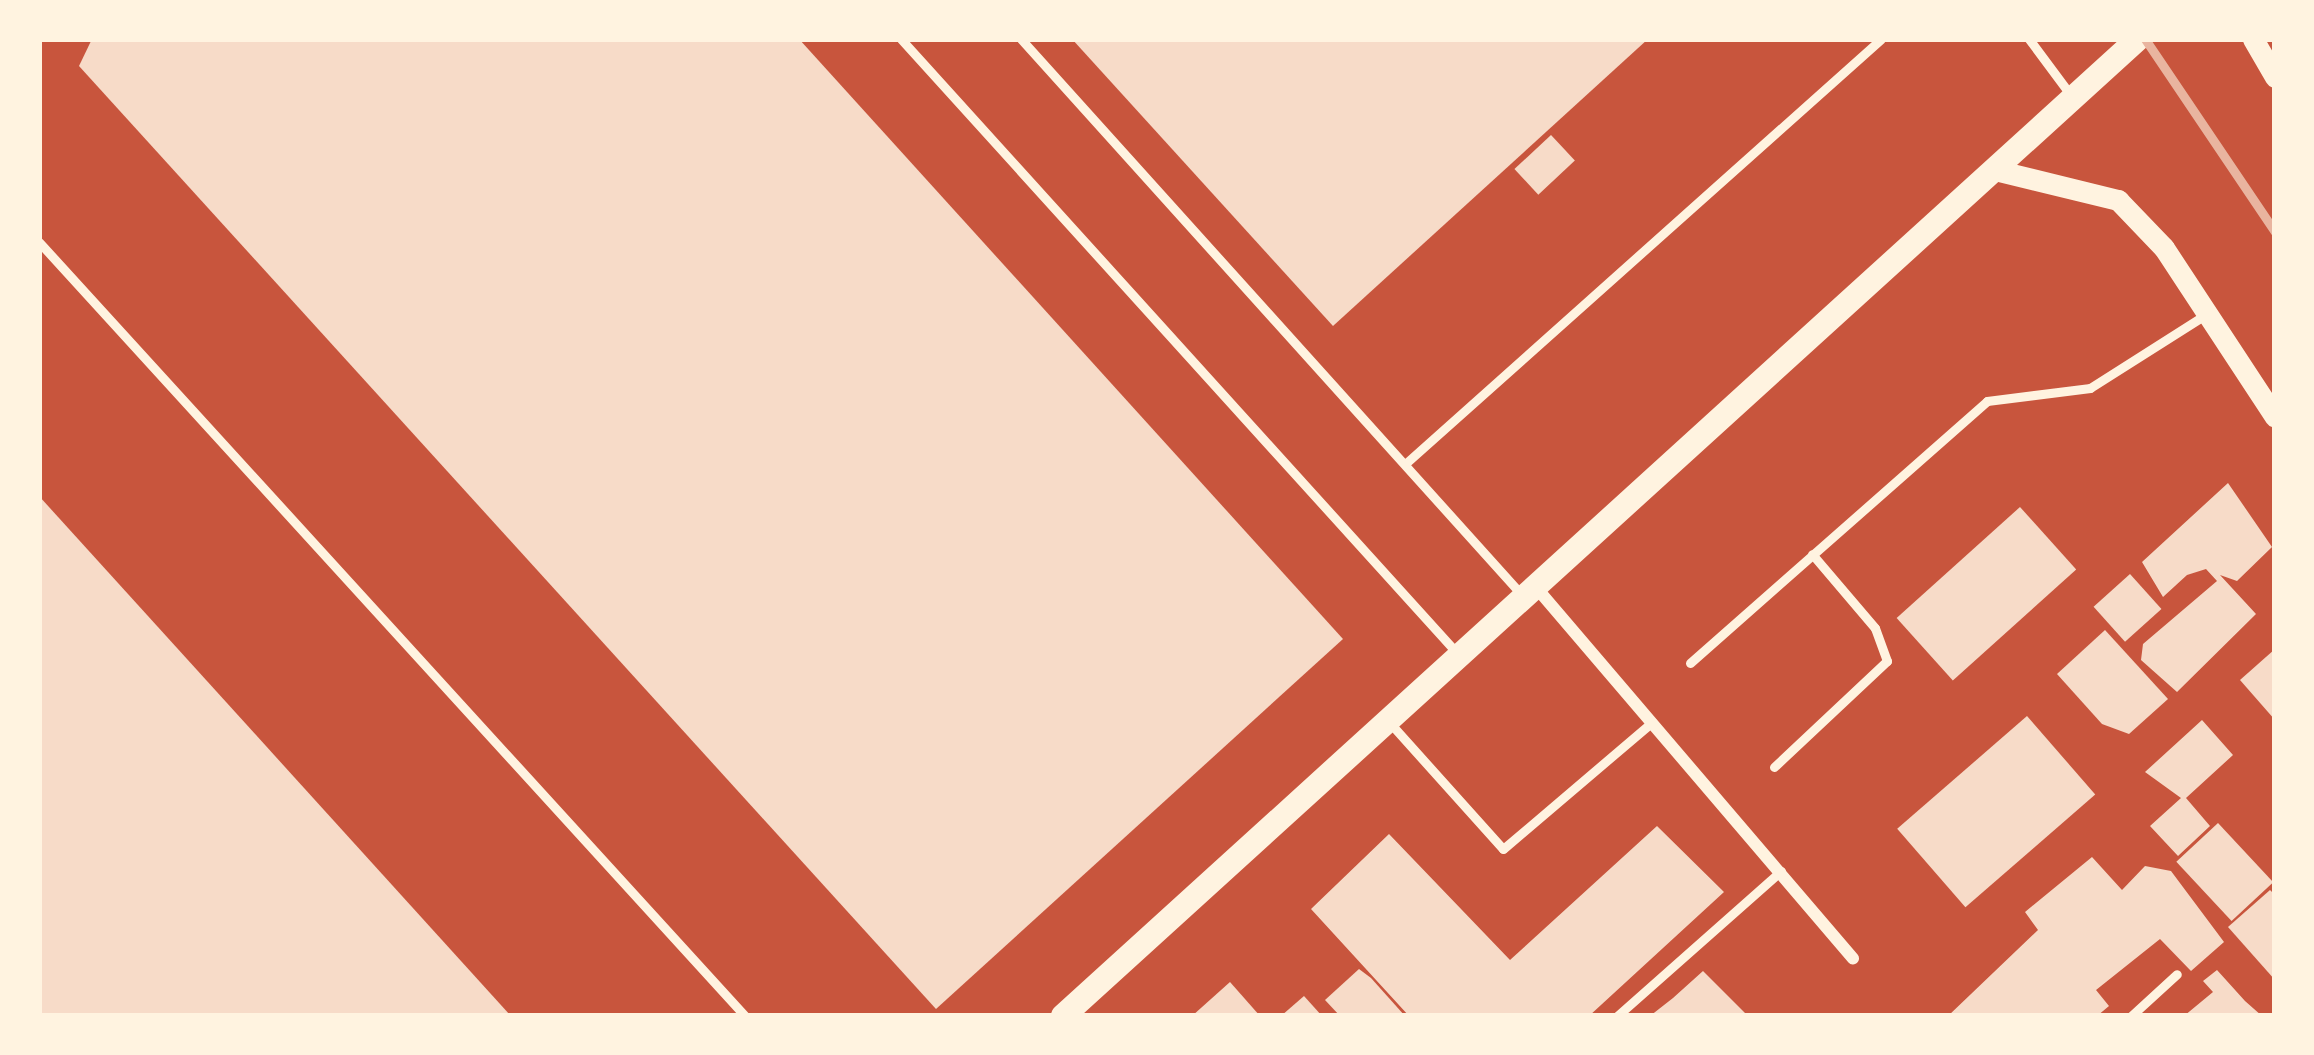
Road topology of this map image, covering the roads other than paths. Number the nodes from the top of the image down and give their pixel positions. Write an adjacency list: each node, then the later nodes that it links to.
1 (902, 39): 16 (lane)
2 (1021, 39): 13 (lane)
3 (1880, 39): 13 (lane)
4 (2029, 39): 8 (lane)
5 (2138, 39): 8 (main road)
6 (2253, 39): 7 (street)
7 (2275, 77)
8 (2073, 99): 9 (main road)
9 (1995, 170): 11 (street); 15 (main road)
10 (39, 242): 24 (lane)
11 (2207, 314): 12 (street); 14 (lane)
12 (2275, 417)
13 (1405, 464): 15 (lane)
14 (1812, 554): 17 (lane); 20 (lane)
15 (1534, 598): 16 (main road); 18 (street)
16 (1463, 660): 19 (main road)
17 (1690, 663)
18 (1652, 722): 19 (lane); 21 (street)
19 (1390, 723): 25 (main road)
20 (1774, 767)
21 (1780, 871): 22 (street); 26 (lane)
22 (1853, 959)
23 (2177, 974): 27 (lane)
24 (746, 1016)
25 (1063, 1016)
26 (1617, 1016)
27 (2131, 1016)

